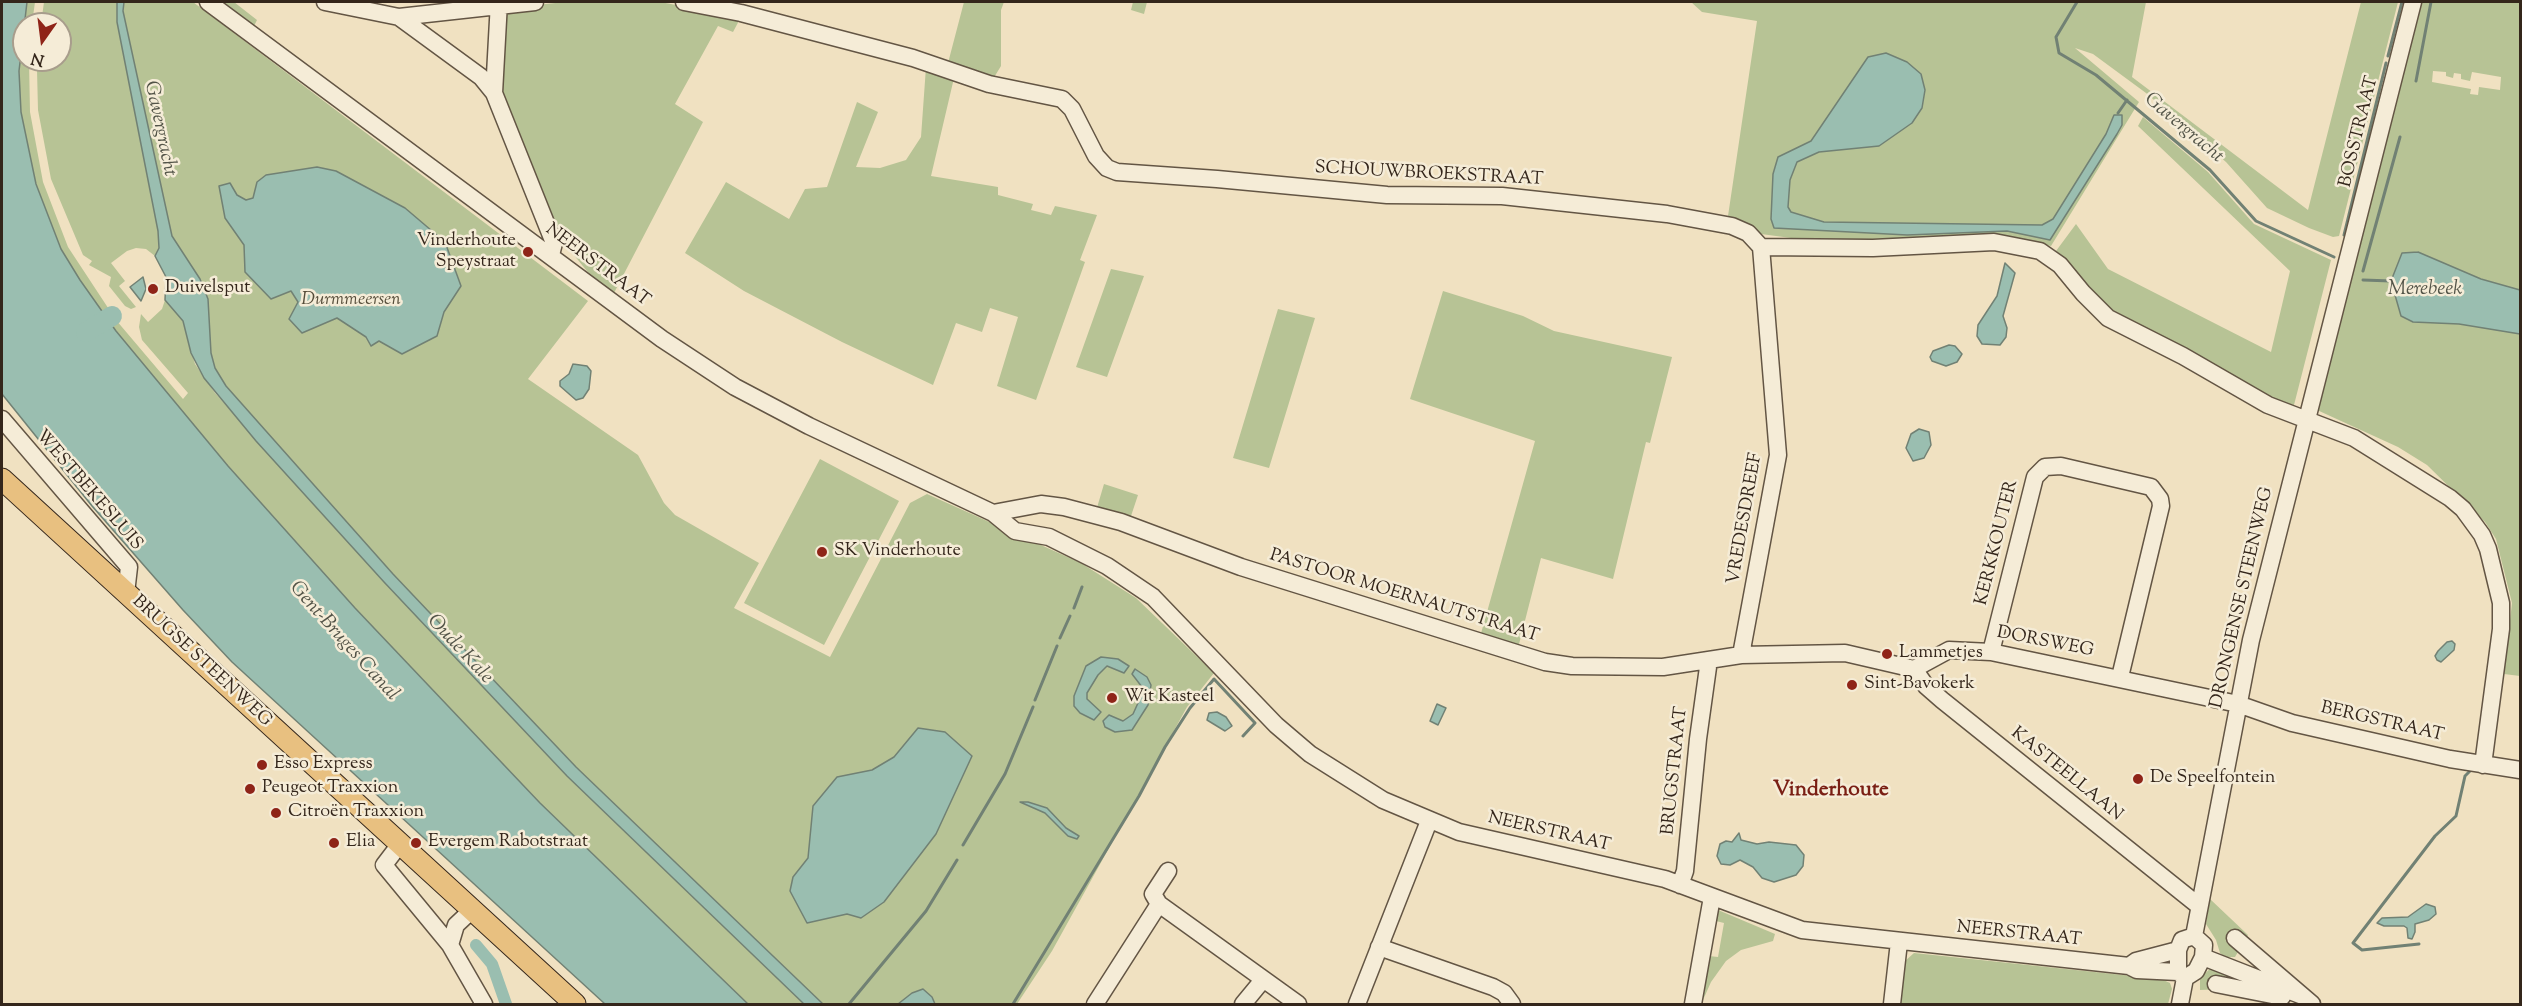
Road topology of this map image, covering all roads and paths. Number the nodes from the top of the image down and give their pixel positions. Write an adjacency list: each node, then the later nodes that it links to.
1 (208, 2): 10 (street, NEERSTRAAT)
2 (326, 2): 7 (street)
3 (534, 2): 6 (street)
4 (684, 2): 9 (street, SCHOUWBROEKSTRAAT)
5 (2413, 2): 11 (street, BOSSTRAAT)
6 (499, 3): 7 (street); 8 (street)
7 (399, 17): 8 (street)
8 (494, 93): 10 (street)
9 (1761, 247): 12 (street); 18 (street, VREDESDREEF)
10 (551, 255): 15 (street, NEERSTRAAT)
11 (2344, 272): 12 (street, DRONGENSE STEENWEG)
12 (2306, 418): 22 (street, DRONGENSE STEENWEG); 23 (street)
13 (2, 419): 16 (street, WESTBEKESLUIS)
14 (2, 479): 16 (main road, BRUGSE STEENWEG)
15 (1025, 519): 19 (street, PASTOOR MOERNAUTSTRAAT); 25 (street, NEERSTRAAT)
16 (126, 593): 26 (main road, BRUGSE STEENWEG)
17 (1991, 652): 20 (street, DORSWEG); 21 (street, DORSWEG); 21 (street, KERKKOUTER)
18 (1741, 655): 19 (street, PASTOOR MOERNAUTSTRAAT); 20 (street)
19 (1709, 660): 28 (street, BRUGSTRAAT)
20 (1914, 669): 31 (street, KASTEELLAAN)
21 (2120, 677): 22 (street, DORSWEG)
22 (2238, 704): 23 (street, BERGSTRAAT); 31 (street, DRONGENSE STEENWEG)
23 (2483, 765): 24 (street, BERGSTRAAT)
24 (2520, 770)
25 (1429, 821): 28 (street, NEERSTRAAT); 37 (street)
26 (400, 844): 32 (main road, BRUGSE STEENWEG); 36 (street)
27 (1168, 871): 30 (street)
28 (1680, 885): 29 (street, NEERSTRAAT)
29 (1713, 897): 35 (street, NEERSTRAAT); 52 (street)
30 (1159, 904): 42 (street); 47 (street)
31 (2199, 906): 33 (street, DRONGENSE STEENWEG)
32 (478, 917): 36 (street); 46 (main road, BRUGSE STEENWEG)
33 (2194, 936): 38 (street); 39 (street)
34 (2235, 938): 44 (street)
35 (1899, 942): 40 (street, NEERSTRAAT); 53 (street)
36 (450, 945): 45 (street)
37 (1379, 947): 50 (street); 51 (street)
38 (2178, 950): 40 (street, NEERSTRAAT); 41 (street)
39 (2203, 957): 41 (street); 44 (street)
40 (2128, 966): 41 (street, NEERSTRAAT)
41 (2181, 975): 54 (street)
42 (1262, 981): 48 (street); 49 (street)
43 (2216, 984): 44 (street)
44 (2307, 1001)
45 (484, 1005)
46 (575, 1005)
47 (1095, 1005)
48 (1243, 1005)
49 (1298, 1005)
50 (1357, 1005)
51 (1512, 1005)
52 (1693, 1005)
53 (1892, 1005)
54 (2180, 1005)

